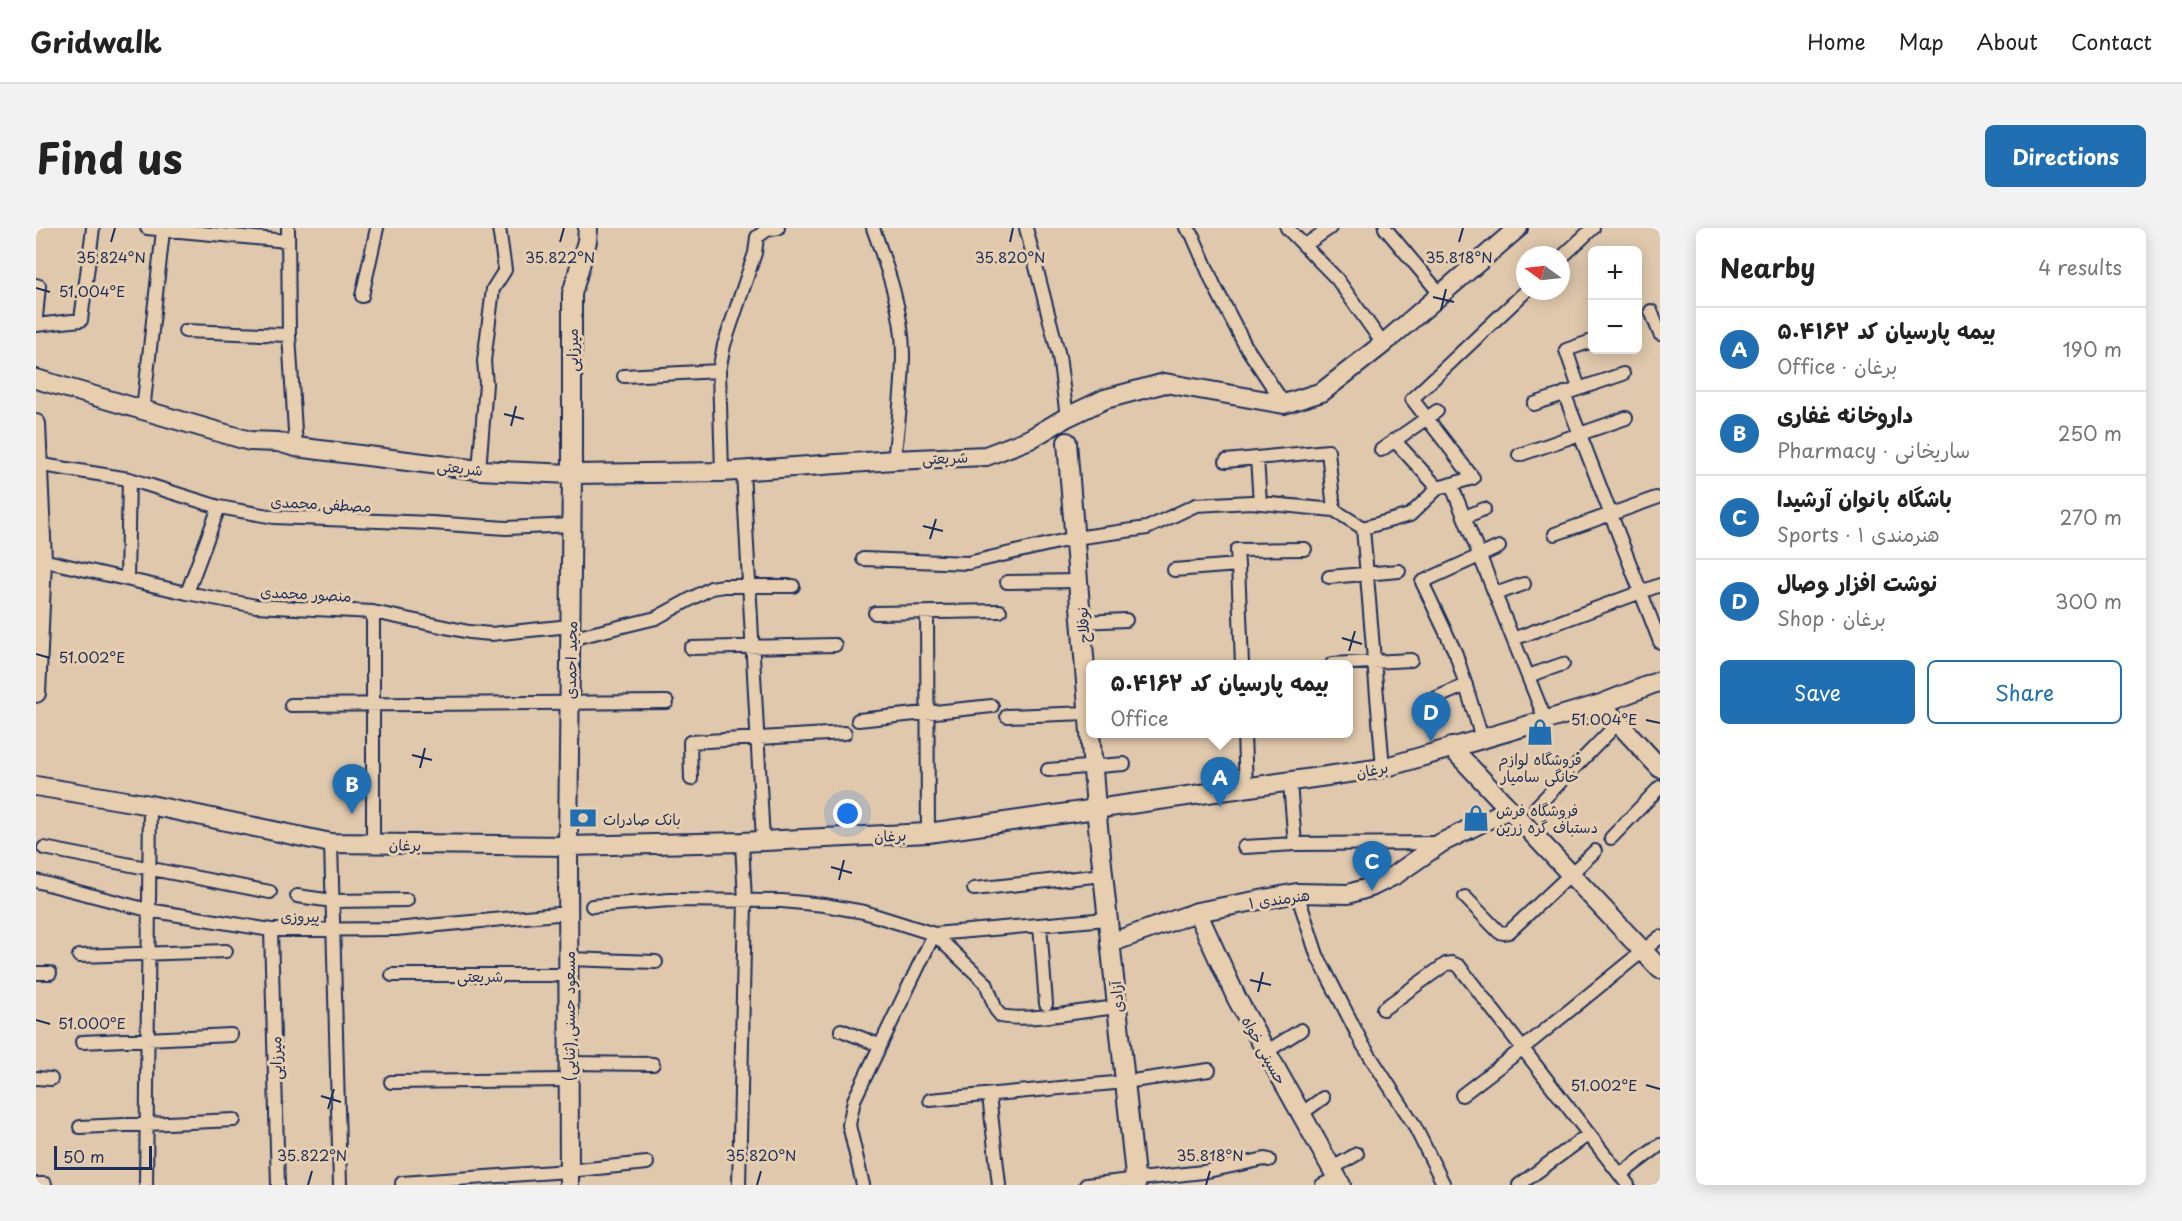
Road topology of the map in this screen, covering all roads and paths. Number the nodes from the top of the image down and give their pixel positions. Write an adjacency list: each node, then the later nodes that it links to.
1 (93, 228): 26 (street)
2 (147, 228): 16 (street)
3 (288, 228): 17 (street)
4 (377, 228): 22 (street)
5 (499, 228): 56 (street)
6 (588, 228): 59 (street, میرزایی)
7 (873, 228): 53 (street)
8 (1026, 228): 43 (street)
9 (1186, 228): 39 (street)
10 (1287, 228): 18 (street)
11 (1330, 228): 18 (street)
12 (1385, 228): 21 (street)
13 (1518, 228): 21 (street, شریعتی)
14 (1593, 228): 19 (street)
15 (773, 229): 32 (street)
16 (163, 231): 17 (street); 41 (street)
17 (287, 241): 29 (street)
18 (1305, 245): 31 (street)
19 (1570, 250)
20 (37, 285): 25 (street)
21 (1441, 295): 31 (street, شریعتی)
22 (362, 296)
23 (1516, 300): 42 (street)
24 (1651, 311): 28 (street)
25 (36, 317)
26 (36, 325)
27 (185, 331): 29 (street)
28 (1660, 334)
29 (289, 335): 49 (street)
30 (1588, 343): 36 (street)
31 (1383, 344): 39 (street, شریعتی)
32 (719, 371): 34 (street); 58 (street)
33 (1623, 374): 36 (street)
34 (624, 376)
35 (36, 379): 41 (street, شریعتی)
36 (1579, 388): 38 (street)
37 (36, 389): 49 (street, شریعتی)
38 (1564, 393): 40 (street); 46 (street)
39 (1284, 404): 43 (street, شریعتی)
40 (1534, 404)
41 (143, 411): 49 (street, شریعتی)
42 (1432, 414): 47 (street); 61 (street)
43 (1067, 417): 53 (street, شریعتی)
44 (1626, 418): 46 (street)
45 (36, 424): 55 (street)
46 (1579, 435): 51 (street); 68 (street)
47 (1394, 440): 50 (street); 62 (street)
48 (1067, 442): 73 (street, نوفلاح)
49 (296, 447): 56 (street, شریعتی)
50 (1381, 450)
51 (1520, 455)
52 (1257, 458): 54 (street); 64 (street); 67 (street)
53 (894, 460): 57 (street, شریعتی)
54 (1226, 461)
55 (37, 464): 60 (street, مصطفی محمدی); 78 (street)
56 (479, 470): 59 (street, شریعتی)
57 (743, 471): 58 (street, شریعتی); 89 (street)
58 (722, 472): 59 (street, شریعتی)
59 (572, 474): 70 (street, مجید احمدی)
60 (129, 479): 65 (street, مصطفی محمدی); 84 (street)
61 (1451, 484): 62 (street); 69 (street)
62 (1438, 488): 71 (street)
63 (1656, 498): 68 (street)
64 (1260, 503): 67 (street); 73 (street)
65 (219, 507): 70 (street, مصطفی محمدی); 92 (street)
66 (1484, 509): 69 (street)
67 (1334, 510): 71 (street)
68 (1611, 514): 72 (street); 91 (street)
69 (1465, 518): 76 (street)
70 (572, 525): 100 (street, مجید احمدی)
71 (1363, 528): 82 (street)
72 (1555, 534)
73 (1075, 538): 77 (street); 85 (street, نوفلاح)
74 (1499, 546): 76 (street)
75 (1305, 549): 79 (street)
76 (1480, 555): 93 (street); 114 (street)
77 (863, 559)
78 (42, 560): 84 (street, منصور محمدی); 115 (street)
79 (1238, 565): 80 (street); 106 (street)
80 (1174, 570)
81 (1399, 571): 82 (street)
82 (1367, 573): 83 (street); 108 (street)
83 (1329, 577)
84 (127, 578): 92 (street, منصور محمدی)
85 (1078, 581): 86 (street); 99 (street, نوفلاح)
86 (1007, 582)
87 (1524, 584): 93 (street)
88 (1660, 585): 91 (street)
89 (749, 586): 90 (street, منصور محمدی); 100 (street, منصور محمدی); 104 (street)
90 (793, 586)
91 (1639, 592): 101 (street); 102 (street)
92 (187, 593): 95 (street, منصور محمدی)
93 (1495, 594): 101 (street)
94 (1000, 611): 97 (street)
95 (373, 612): 100 (street, منصور محمدی); 119 (street)
96 (875, 613): 97 (street)
97 (927, 613): 123 (street)
98 (1126, 620): 99 (street)
99 (1081, 622): 113 (street, نوفلاح)
100 (570, 632): 118 (street, مجید احمدی)
101 (1513, 639): 111 (street)
102 (1660, 642)
103 (835, 645): 104 (street)
104 (753, 647): 105 (street); 133 (street)
105 (691, 648)
106 (1242, 660)
107 (1411, 660): 108 (street)
108 (1374, 662): 109 (street); 137 (street)
109 (1353, 663)
110 (1563, 664): 111 (street)
111 (1528, 676): 125 (street)
112 (1660, 681): 120 (street, برغان)
113 (1086, 684)
114 (1466, 685): 116 (street); 132 (street)
115 (36, 693)
116 (1436, 698)
117 (667, 702): 118 (street)
118 (570, 703): 119 (street); 157 (street, مجید احمدی)
119 (373, 704): 121 (street); 155 (street)
120 (1600, 704): 125 (street, برغان); 128 (street)
121 (291, 705)
122 (992, 706): 123 (street)
123 (928, 713): 126 (street); 149 (street)
124 (1007, 716): 127 (street)
125 (1545, 719): 132 (street, برغان)
126 (858, 720)
127 (1086, 721)
128 (1619, 722): 138 (street); 146 (street)
129 (845, 733): 133 (street)
130 (1090, 738): 136 (street, نوفلاح)
131 (1244, 738): 144 (street)
132 (1482, 738): 134 (street, برغان)
133 (758, 740): 140 (street); 151 (street)
134 (1451, 747): 137 (street, برغان); 148 (street)
135 (1124, 764): 136 (street)
136 (1092, 766): 139 (street); 147 (street, نوفلاح)
137 (1383, 768): 141 (street, برغان)
138 (1660, 768)
139 (1048, 770)
140 (691, 779)
141 (1290, 783): 144 (street, برغان); 156 (street)
142 (36, 786): 145 (street, برغان)
143 (1660, 787): 150 (street)
144 (1246, 789): 147 (street, برغان)
145 (150, 805): 153 (street, برغان); 161 (street)
146 (1536, 807)
147 (1096, 808): 149 (street, برغان); 163 (street, آزادی)
148 (1509, 809): 154 (street, هنرمندی ۱); 162 (street)
149 (928, 833): 151 (street, برغان)
150 (1611, 838)
151 (764, 841): 152 (street, برغان)
152 (742, 842): 157 (street, برغان); 172 (street)
153 (331, 843): 155 (street, برغان); 171 (street)
154 (1441, 843): 156 (street); 167 (street, هنرمندی ۱)
155 (373, 844): 157 (street, برغان)
156 (1295, 844): 158 (street)
157 (568, 846): 176 (street, مسعود حسنی (ثنایی))
158 (1244, 847)
159 (44, 848): 161 (street)
160 (1595, 851): 162 (street)
161 (149, 868): 166 (street); 174 (street)
162 (1571, 874): 169 (street); 185 (street)
163 (1102, 875): 165 (street); 177 (street, آزادی)
164 (36, 881): 174 (street, پیروزی)
165 (974, 889)
166 (270, 892)
167 (1297, 893): 175 (street, هنرمندی ۱); 240 (street)
168 (297, 896): 171 (street)
169 (1465, 897)
170 (407, 900): 171 (street)
171 (333, 901): 180 (street)
172 (745, 901): 173 (street); 181 (street); 236 (street)
173 (592, 906)
174 (148, 910): 179 (street, پیروزی); 186 (street)
175 (1197, 912): 183 (street, هنرمندی ۱); 204 (street, حسینی خواه)
176 (568, 913): 180 (street, پیروزی); 189 (street, مسعود حسنی (ثنایی))
177 (1107, 919): 178 (street); 183 (street, آزادی)
178 (1040, 925): 181 (street); 194 (street)
179 (272, 930): 180 (street, پیروزی); 234 (street, میرزایی)
180 (334, 930): 235 (street)
181 (934, 934): 195 (street); 202 (street)
182 (1660, 936): 185 (street)
183 (1110, 943): 195 (street, آزادی)
184 (226, 951): 186 (street)
185 (1643, 952): 190 (street); 203 (street)
186 (148, 953): 187 (street); 200 (street)
187 (79, 956)
188 (656, 962): 189 (street, شریعتی)
189 (568, 967): 193 (street, شریعتی); 207 (street, مسعود حسنی (ثنایی))
190 (1660, 969)
191 (36, 973): 192 (street)
192 (50, 973)
193 (392, 975)
194 (1046, 1004)
195 (1117, 1007): 211 (street, آزادی)
196 (1383, 1009): 203 (street)
197 (841, 1030): 202 (street)
198 (1301, 1030): 204 (street)
199 (231, 1035): 200 (street)
200 (147, 1039): 201 (street); 218 (street)
201 (82, 1042)
202 (879, 1045): 237 (street)
203 (1522, 1049): 213 (street); 220 (street)
204 (1266, 1052): 216 (street, حسینی خواه)
205 (653, 1064): 207 (street)
206 (1209, 1070): 211 (street)
207 (568, 1072): 210 (street); 225 (street, مسعود حسنی (ثنایی))
208 (36, 1078): 209 (street)
209 (51, 1079)
210 (391, 1082)
211 (1125, 1082): 212 (street); 229 (street, آزادی)
212 (989, 1095): 215 (street); 238 (street)
213 (1462, 1095)
214 (1323, 1098): 216 (street)
215 (930, 1100)
216 (1301, 1114): 226 (street, حسینی خواه)
217 (234, 1120): 218 (street)
218 (146, 1123): 219 (street); 233 (street)
219 (80, 1127)
220 (1589, 1134): 227 (street); 241 (street)
221 (1660, 1145): 227 (street)
222 (1357, 1154): 226 (street)
223 (1269, 1160): 229 (street)
224 (646, 1163): 225 (street)
225 (569, 1178): 228 (street)
226 (1333, 1179)
227 (1624, 1180)
228 (472, 1182): 232 (street)
229 (1136, 1183): 239 (street)
230 (36, 1184): 231 (street)
231 (45, 1184)
232 (402, 1184)
233 (146, 1185)
234 (278, 1185)
235 (340, 1185)
236 (739, 1185)
237 (863, 1185)
238 (999, 1185)
239 (1086, 1185)
240 (1444, 1185)
241 (1519, 1185)

